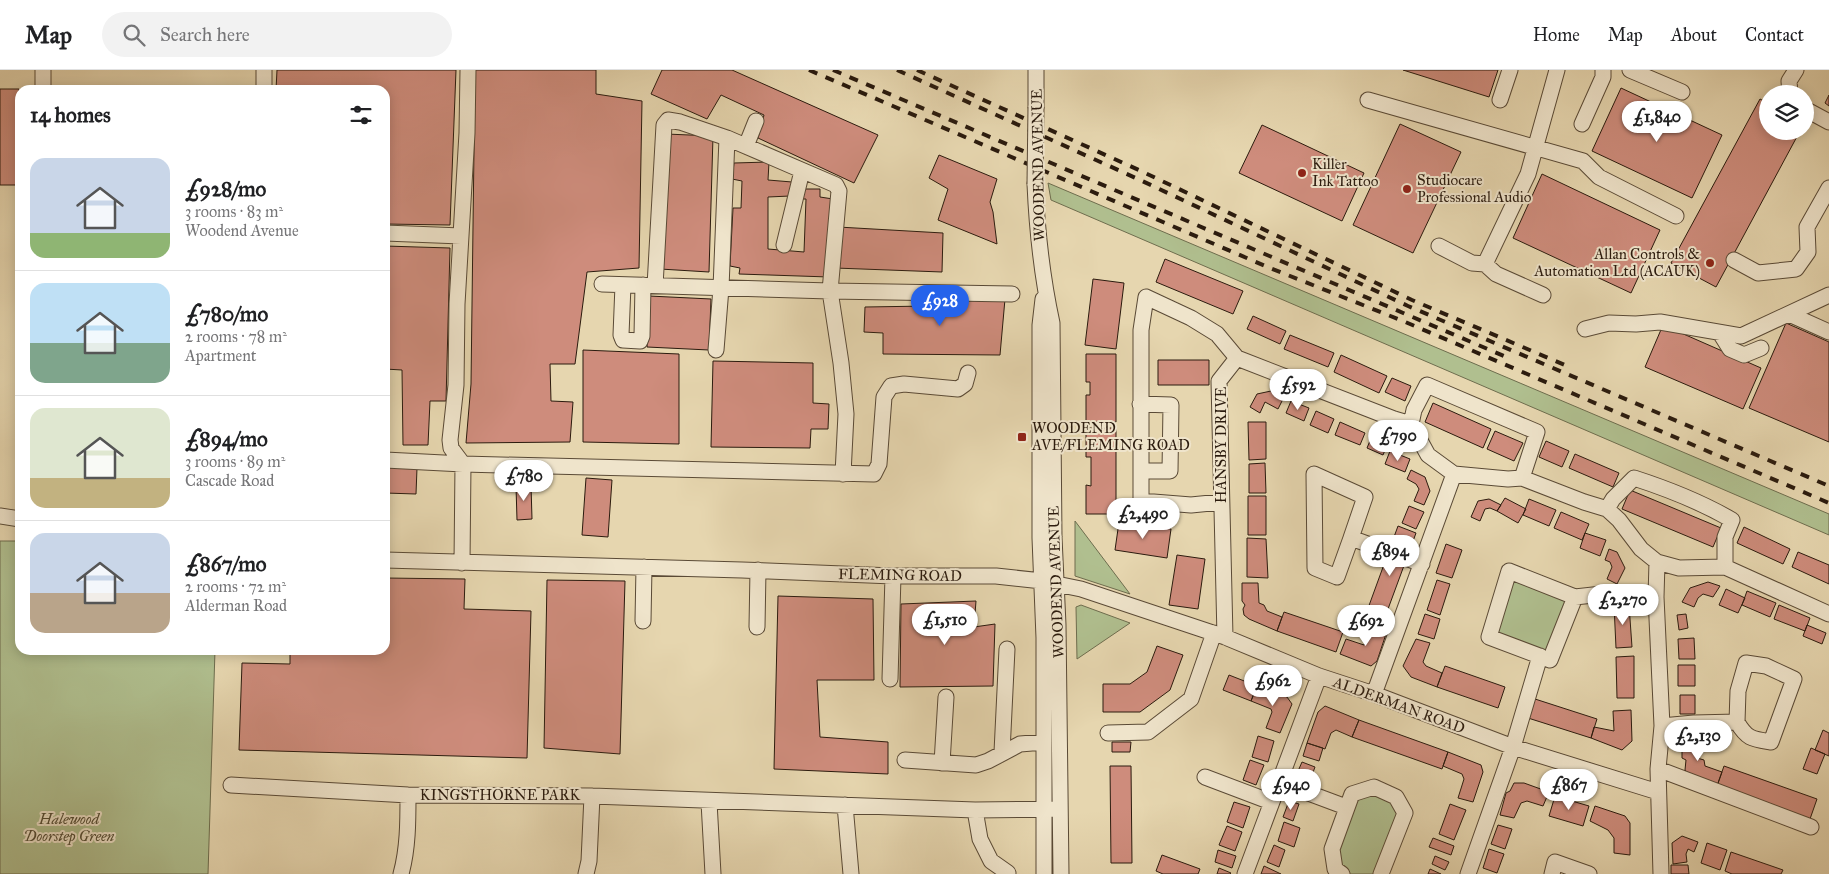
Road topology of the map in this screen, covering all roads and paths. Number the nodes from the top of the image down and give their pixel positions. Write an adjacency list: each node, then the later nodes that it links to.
1 (43, 70): 10 (street)
2 (264, 70): 11 (street)
3 (468, 70): 27 (street)
4 (1036, 70): 69 (street, WOODEND AVENUE, bridge)
5 (1510, 70): 15 (street)
6 (1557, 70): 22 (street)
7 (1603, 70): 19 (street)
8 (1630, 70): 13 (street)
9 (1796, 70): 12 (street)
10 (43, 85)
11 (264, 85)
12 (1789, 85)
13 (1682, 92)
14 (1368, 100): 22 (street)
15 (1500, 100)
16 (1814, 114): 18 (street)
17 (756, 121): 21 (street)
18 (1829, 122)
19 (1582, 124)
20 (727, 138): 21 (street); 34 (street); 35 (street)
21 (746, 146): 23 (street)
22 (1534, 147): 25 (street); 31 (street)
23 (802, 171): 28 (street); 36 (street)
24 (1829, 188): 30 (street)
25 (1676, 216)
26 (390, 234): 27 (street)
27 (461, 236): 51 (street)
28 (784, 245)
29 (1439, 246): 31 (street)
30 (1734, 260)
31 (1485, 264): 38 (street)
32 (602, 284): 33 (street)
33 (623, 285): 34 (street); 34 (street)
34 (649, 286): 35 (street)
35 (721, 288): 36 (street); 45 (street)
36 (830, 291): 37 (street); 53 (street)
37 (1012, 294)
38 (1542, 294)
39 (1829, 295): 40 (street)
40 (1789, 314): 42 (street); 43 (street)
41 (1585, 328): 43 (street)
42 (1829, 332)
43 (1720, 333): 44 (street)
44 (1761, 348)
45 (716, 350)
46 (1238, 358): 48 (street); 49 (street); 56 (street, HANSBY DRIVE)
47 (968, 373): 53 (street)
48 (1140, 404): 52 (street); 52 (street)
49 (1411, 424): 54 (street); 55 (street)
50 (390, 460): 51 (street)
51 (463, 464): 53 (street); 63 (street)
52 (1141, 471): 56 (street)
53 (843, 474)
54 (1454, 474): 55 (street); 64 (street)
55 (1522, 478): 57 (street)
56 (1221, 502): 75 (street, HANSBY DRIVE)
57 (1607, 508): 62 (street); 66 (street)
58 (0, 516): 59 (street)
59 (15, 519)
60 (1351, 538): 60 (street); 64 (street)
61 (390, 560): 63 (street, FLEMING ROAD)
62 (1656, 562): 66 (street); 71 (street)
63 (462, 563): 65 (street, FLEMING ROAD)
64 (1422, 564): 80 (street)
65 (644, 567): 67 (street, FLEMING ROAD); 73 (street)
66 (1725, 567): 72 (street)
67 (758, 570): 68 (street, FLEMING ROAD); 74 (street)
68 (893, 576): 69 (street, FLEMING ROAD); 79 (street)
69 (1049, 582): 75 (street, ALDERMAN ROAD); 85 (street, WOODEND AVENUE); 102 (street, WOODEND AVENUE)
70 (1575, 597): 71 (street); 77 (street); 77 (street)
71 (1656, 597): 83 (street)
72 (1829, 614)
73 (643, 621)
74 (757, 627)
75 (1220, 635): 78 (street, ALDERMAN ROAD); 84 (street)
76 (1007, 649): 87 (street)
77 (1540, 656): 86 (street)
78 (1319, 676): 80 (street, ALDERMAN ROAD); 92 (street)
79 (890, 679)
80 (1374, 694): 86 (street, ALDERMAN ROAD)
81 (946, 697): 89 (street)
82 (1737, 722): 82 (street); 83 (street)
83 (1662, 726): 90 (street)
84 (1108, 733)
85 (1044, 742): 87 (street); 101 (street, WOODEND AVENUE)
86 (1513, 746): 94 (street, ALDERMAN ROAD); 116 (street)
87 (1002, 752): 89 (street)
88 (905, 760): 89 (street)
89 (942, 763)
90 (1658, 769): 94 (street); 104 (street)
91 (1204, 777): 98 (street)
92 (1279, 782): 98 (street); 100 (street)
93 (231, 784): 95 (street, KINGSTHORNE PARK)
94 (1658, 792): 118 (street)
95 (408, 795): 96 (street, KINGSTHORNE PARK); 107 (street, KINGSTHORNE PARK)
96 (592, 796): 97 (street, KINGSTHORNE PARK); 108 (street, KINGSTHORNE PARK)
97 (709, 802): 99 (street, KINGSTHORNE PARK); 109 (street)
98 (1271, 802): 113 (street)
99 (845, 805): 103 (street, KINGSTHORNE PARK); 110 (street)
100 (1346, 807): 114 (street); 115 (street)
101 (1043, 808): 102 (street, KINGSTHORNE PARK); 103 (street, KINGSTHORNE PARK); 111 (street, WOODEND AVENUE)
102 (1060, 809): 112 (street, WOODEND AVENUE)
103 (975, 810): 105 (street)
104 (1811, 826)
105 (1008, 873)
106 (1583, 873): 117 (street)
107 (401, 874)
108 (586, 874)
109 (713, 874)
110 (851, 874)
111 (1044, 874)
112 (1061, 874)
113 (1245, 874)
114 (1342, 874)
115 (1381, 874)
116 (1468, 874)
117 (1552, 874)
118 (1661, 874)

